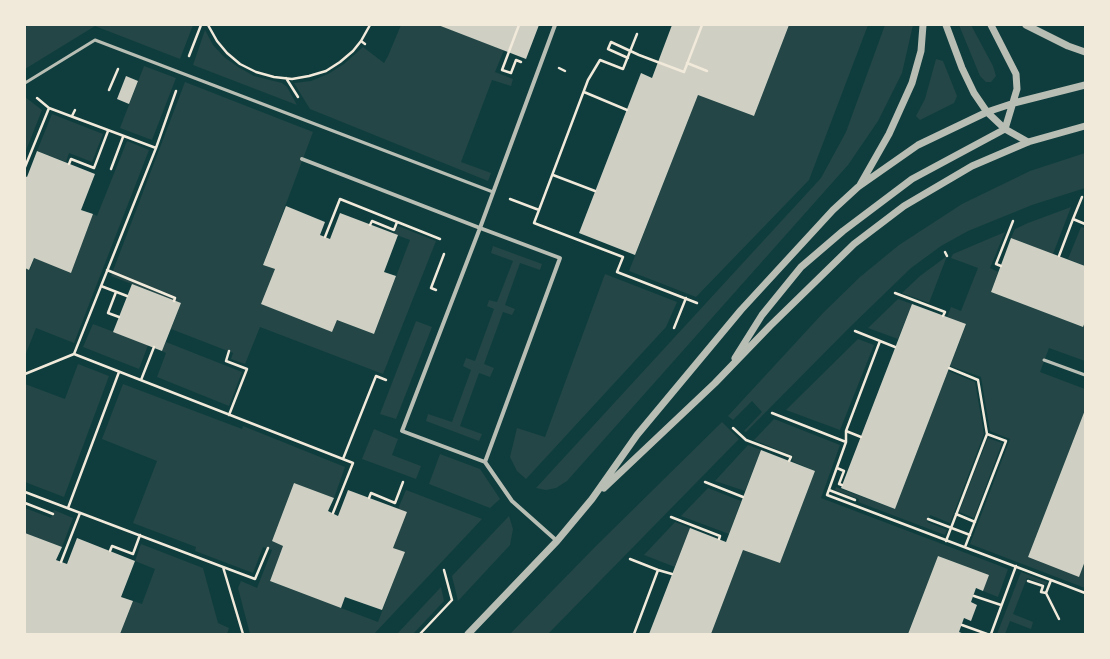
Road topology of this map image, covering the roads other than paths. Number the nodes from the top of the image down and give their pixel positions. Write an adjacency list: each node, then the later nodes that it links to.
1 (555, 25): 16 (street)
2 (923, 25): 15 (street)
3 (946, 25): 10 (street)
4 (991, 25): 9 (street)
5 (1026, 25): 6 (street)
6 (1085, 52)
7 (25, 83): 16 (lane)
8 (1085, 85): 9 (street)
9 (1014, 103): 10 (street); 12 (street)
10 (987, 112): 12 (street); 15 (street)
11 (1085, 126): 13 (street)
12 (1005, 128): 13 (street); 19 (street)
13 (1028, 142): 19 (street)
14 (302, 159): 17 (street)
15 (858, 187): 22 (street)
16 (493, 192): 17 (street)
17 (480, 228): 21 (street); 21 (street)
18 (1044, 360): 20 (lane)
19 (727, 371): 22 (street)
20 (1085, 375)
21 (485, 462): 23 (street)
22 (592, 499): 23 (street)
23 (557, 541): 24 (street)
24 (468, 634)

